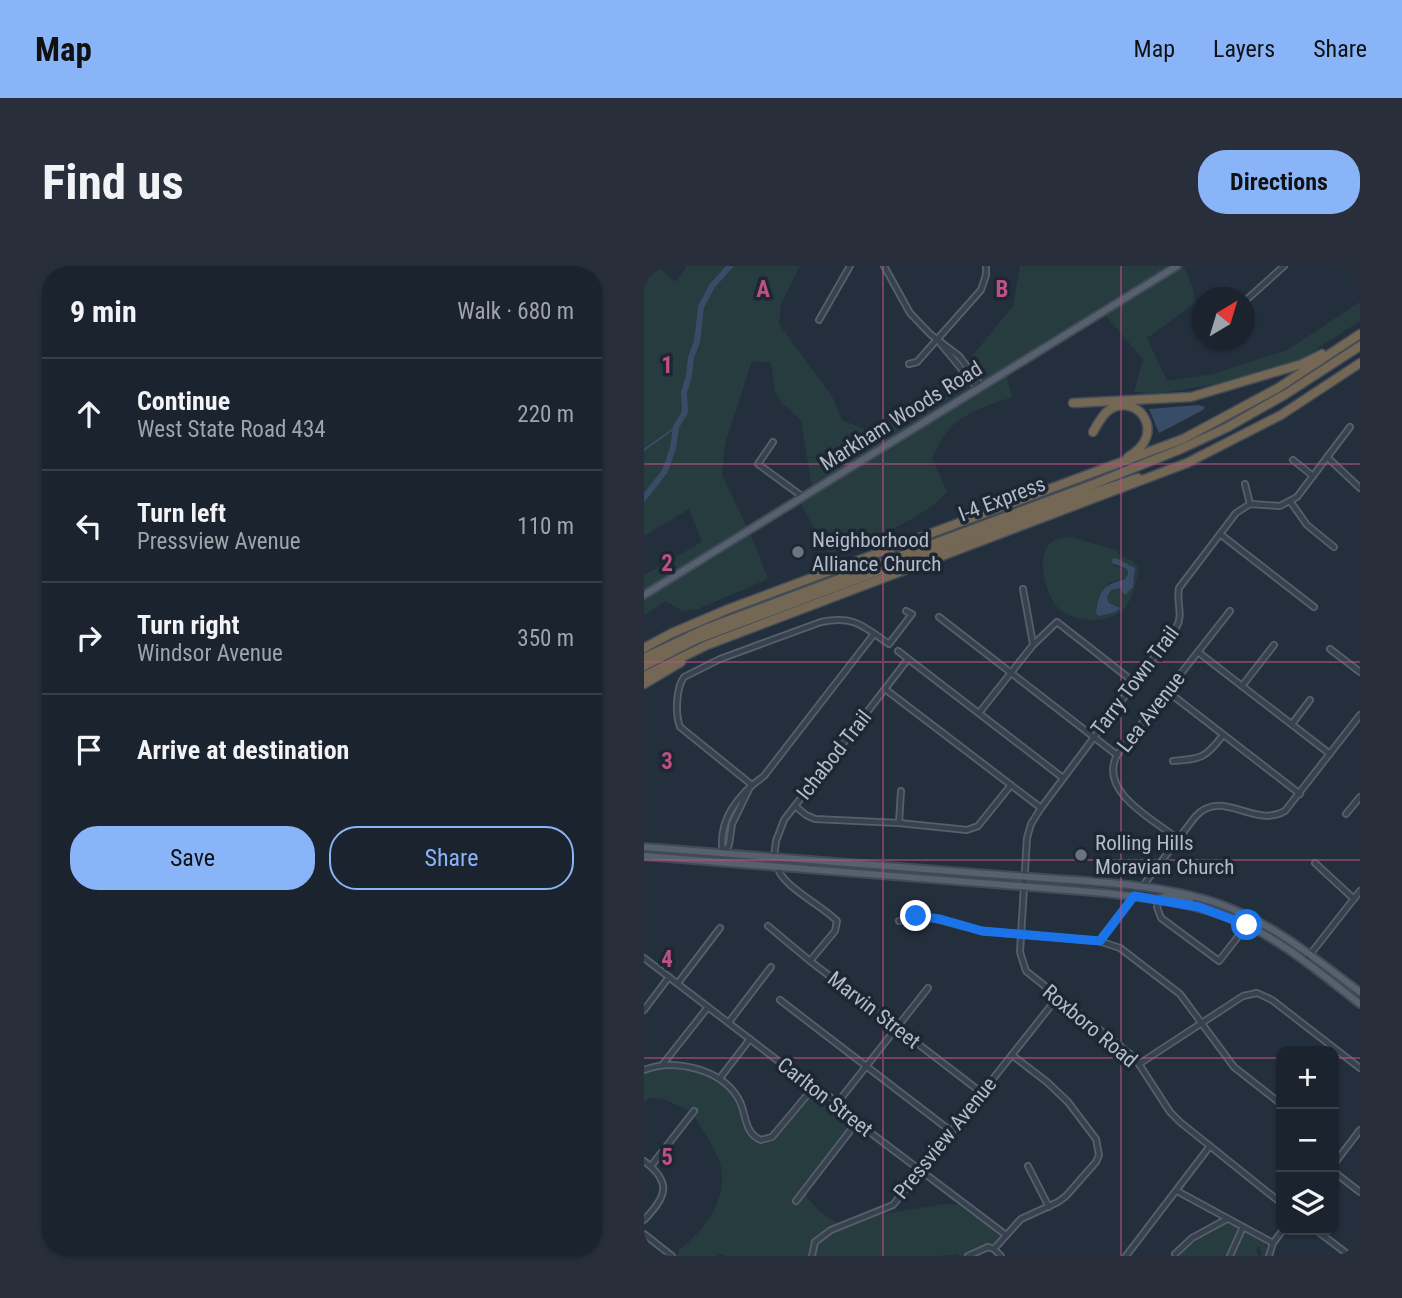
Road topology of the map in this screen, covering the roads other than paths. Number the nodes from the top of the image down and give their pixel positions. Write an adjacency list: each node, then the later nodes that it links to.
1 (850, 266): 7 (street)
2 (884, 266): 9 (street)
3 (986, 266): 9 (street)
4 (1177, 266): 13 (main road, Markham Woods Road)
5 (1284, 266): 6 (street)
6 (1255, 292)
7 (818, 320)
8 (1360, 332): 14 (highway); 21 (highway)
9 (937, 340): 12 (street); 13 (street)
10 (1360, 346): 44 (highway, I-4 Express)
11 (1360, 363): 20 (highway)
12 (909, 364)
13 (980, 388): 25 (main road, Markham Woods Road)
14 (1073, 403)
15 (1350, 426): 18 (street)
16 (1093, 432): 21 (highway)
17 (773, 442): 25 (street)
18 (1327, 457): 22 (street); 24 (street)
19 (1293, 460): 22 (street)
20 (1168, 471): 37 (highway); 46 (highway, I-4 Express)
21 (1088, 476): 40 (highway)
22 (1313, 476): 26 (street)
23 (1245, 484): 27 (street)
24 (1360, 488)
25 (803, 497): 31 (main road, Markham Woods Road)
26 (1290, 502): 27 (street); 29 (street)
27 (1250, 504): 28 (street, Tarry Town Trail)
28 (1220, 534): 32 (street); 50 (street, Tarry Town Trail)
29 (1334, 547)
30 (1023, 589): 38 (street)
31 (644, 595)
32 (1314, 607)
33 (906, 611): 36 (street)
34 (1230, 611): 43 (street, Lea Avenue)
35 (939, 617): 48 (street)
36 (874, 634): 65 (street); 65 (street)
37 (706, 645): 49 (highway); 51 (highway)
38 (1033, 645): 48 (street); 50 (street)
39 (1274, 645): 52 (street)
40 (644, 648)
41 (1330, 649): 47 (street)
42 (898, 651): 45 (street)
43 (1198, 652): 52 (street); 54 (street, Lea Avenue)
44 (644, 658)
45 (908, 659): 53 (street, Ichabod Trail); 56 (street)
46 (644, 666)
47 (1360, 672)
48 (1011, 673): 56 (street); 60 (street)
49 (644, 676)
50 (1135, 682): 60 (street, Tarry Town Trail)
51 (644, 684)
52 (1242, 686): 58 (street)
53 (885, 689): 66 (street); 70 (street, Ichabod Trail)
54 (1167, 691): 59 (street); 62 (street, Lea Avenue)
55 (1310, 700): 58 (street)
56 (979, 713): 64 (street)
57 (1360, 715): 61 (street)
58 (1292, 724): 61 (street)
59 (1223, 735): 63 (street); 68 (street)
60 (1094, 736): 62 (street); 64 (street, Tarry Town Trail)
61 (1330, 754): 68 (street)
62 (1117, 755): 74 (street, Lea Avenue)
63 (1173, 761)
64 (1063, 778): 71 (street, Tarry Town Trail)
65 (752, 785): 76 (street)
66 (1011, 785): 71 (street); 73 (street)
67 (901, 791): 73 (street)
68 (1300, 794): 74 (street)
69 (1360, 797): 72 (street)
70 (795, 806): 73 (street); 79 (street, Ichabod Trail)
71 (1041, 808): 86 (street, Tarry Town Trail)
72 (1346, 814)
73 (899, 823)
74 (1178, 839): 87 (street)
75 (644, 847): 76 (main road)
76 (723, 854): 78 (main road); 80 (main road)
77 (644, 856): 80 (main road)
78 (762, 857): 79 (main road); 81 (main road)
79 (774, 858): 84 (main road)
80 (679, 859): 81 (main road)
81 (721, 862): 83 (main road)
82 (1315, 863): 93 (street)
83 (778, 867): 85 (main road); 103 (street)
84 (909, 868): 85 (main road); 86 (main road)
85 (873, 875): 88 (main road)
86 (1025, 877): 87 (main road); 88 (street, Roxboro Road)
87 (1142, 887): 90 (main road); 92 (main road)
88 (1024, 888): 90 (main road); 99 (street, Roxboro Road)
89 (1360, 891): 93 (street)
90 (1105, 893): 91 (main road)
91 (1134, 896): 94 (main road); 100 (street)
92 (1202, 899): 94 (main road); 101 (main road)
93 (1354, 899): 101 (street)
94 (1159, 900): 96 (main road); 96 (street)
95 (899, 921): 99 (street)
96 (1247, 925): 104 (main road)
97 (768, 926): 103 (street, Marvin Street)
98 (720, 928): 107 (street)
99 (1020, 935): 100 (street); 110 (street, Roxboro Road)
100 (1100, 941): 116 (street)
101 (1310, 954): 104 (street); 109 (main road)
102 (644, 958): 106 (street, Carlton Street)
103 (810, 961): 117 (street, Marvin Street)
104 (1305, 961): 112 (main road)
105 (771, 967): 115 (street)
106 (669, 977): 107 (street, Carlton Street); 114 (street)
107 (678, 983): 113 (street, Carlton Street)
108 (928, 988): 117 (street)
109 (1360, 992)
110 (1057, 998): 119 (street, Pressview Avenue); 121 (street, Roxboro Road)
111 (780, 1000): 122 (street)
112 (1360, 1004)
113 (708, 1007): 115 (street, Carlton Street); 120 (street)
114 (644, 1010)
115 (729, 1022): 118 (street, Carlton Street)
116 (1202, 1022): 121 (street); 123 (street); 128 (street)
117 (896, 1028): 122 (street); 127 (street, Marvin Street)
118 (750, 1039): 125 (street); 126 (street, Carlton Street)
119 (1012, 1055): 127 (street, Pressview Avenue); 145 (street)
120 (663, 1064): 124 (street); 125 (street)
121 (1139, 1064): 134 (street, Roxboro Road)
122 (866, 1066): 129 (street); 133 (street)
123 (1360, 1068)
124 (644, 1070)
125 (720, 1078): 126 (street)
126 (813, 1088): 129 (street, Carlton Street)
127 (982, 1093): 133 (street, Pressview Avenue)
128 (1276, 1100)
129 (838, 1102): 131 (street, Carlton Street)
130 (694, 1111): 138 (street)
131 (857, 1122): 139 (street, Carlton Street); 144 (street)
132 (1360, 1130): 135 (street)
133 (952, 1132): 139 (street, Pressview Avenue)
134 (1210, 1146): 141 (street); 143 (street, Roxboro Road)
135 (1339, 1157)
136 (644, 1161): 138 (street)
137 (1028, 1166): 145 (street)
138 (651, 1167): 147 (street)
139 (921, 1171): 150 (street, Carlton Street); 157 (street, Pressview Avenue)
140 (1339, 1176): 142 (street)
141 (1177, 1191): 146 (street); 160 (street)
142 (1360, 1192)
143 (1276, 1199)
144 (796, 1201)
145 (1049, 1207): 150 (street)
146 (1228, 1219): 148 (street); 155 (street)
147 (644, 1220)
148 (1243, 1227): 153 (street); 161 (street)
149 (644, 1234): 156 (street)
150 (1006, 1235): 154 (street)
151 (1279, 1235): 153 (street)
152 (1323, 1235): 163 (street)
153 (1273, 1243): 162 (street)
154 (995, 1249): 158 (street); 159 (street)
155 (1174, 1254)
156 (671, 1256)
157 (812, 1256)
158 (968, 1256)
159 (1002, 1256)
160 (1126, 1256)
161 (1230, 1256)
162 (1269, 1256)
163 (1350, 1256)

